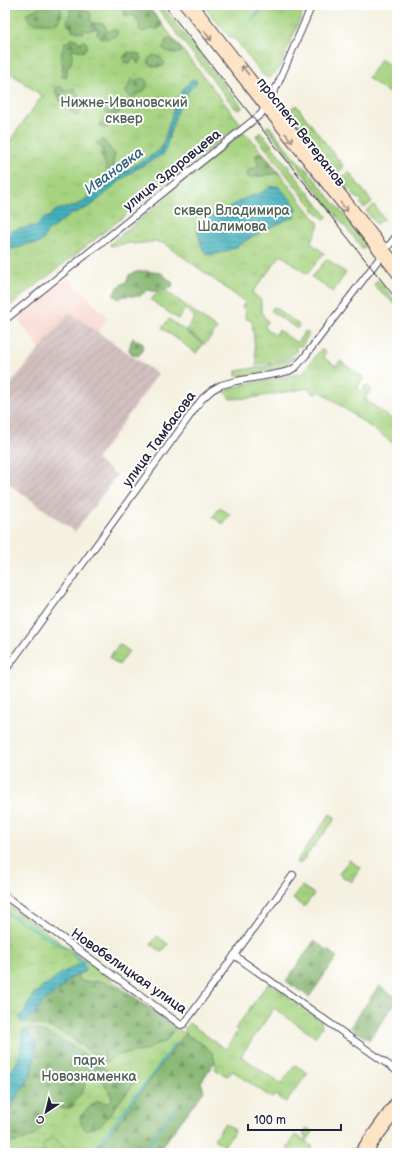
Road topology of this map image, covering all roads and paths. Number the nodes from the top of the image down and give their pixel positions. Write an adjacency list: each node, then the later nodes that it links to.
1 (184, 5): 4 (main road, проспект Ветеранов, one-way to 4)
2 (194, 5): 4 (main road, проспект Ветеранов, one-way to 2)
3 (312, 5): 4 (street, улица Здоровцева)
4 (267, 104): 6 (main road, проспект Ветеранов); 9 (street, улица Здоровцева)
5 (397, 235): 6 (street, улица Тамбасова)
6 (384, 253): 7 (main road, проспект Ветеранов); 8 (main road, проспект Ветеранов); 10 (street, улица Тамбасова)
7 (397, 264)
8 (397, 275)
9 (5, 320)
10 (5, 671)
11 (293, 875): 13 (street)
12 (5, 896): 13 (street, Новобелицкая улица)
13 (234, 955): 14 (street)
14 (397, 1071)
15 (397, 1099): 17 (main road)
16 (397, 1112): 18 (main road)
17 (358, 1153)
18 (367, 1153)

